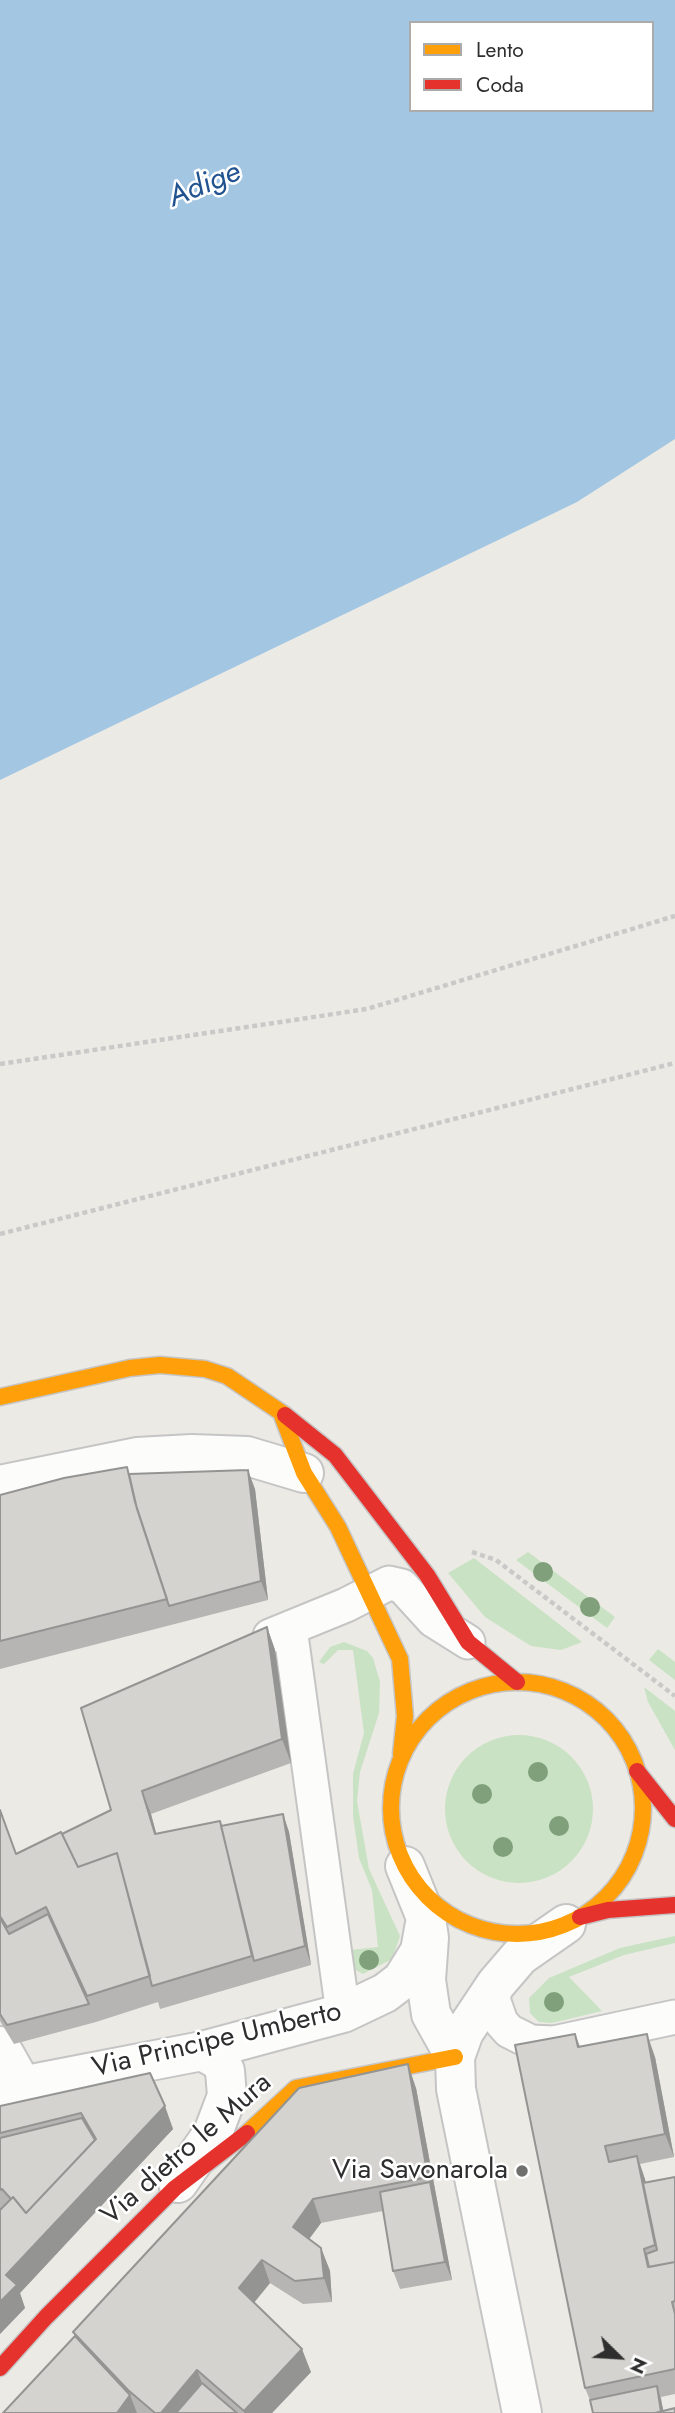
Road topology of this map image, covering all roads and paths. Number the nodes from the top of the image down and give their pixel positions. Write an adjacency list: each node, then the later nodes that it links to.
1 (675, 915): 3 (path)
2 (675, 1063): 4 (path)
3 (0, 1064)
4 (0, 1234)
5 (0, 1397): 6 (street)
6 (280, 1411): 7 (street); 11 (street)
7 (304, 1473): 8 (street); 10 (street)
8 (0, 1485)
9 (496, 1560): 13 (path)
10 (371, 1592): 11 (lane); 14 (street); 22 (lane)
11 (468, 1642): 12 (street)
12 (517, 1682): 14 (street); 15 (street)
13 (675, 1696)
14 (397, 1770): 17 (street)
15 (637, 1771): 16 (street); 20 (street)
16 (675, 1819)
17 (405, 1866): 19 (street); 20 (street)
18 (675, 1905): 20 (street)
19 (426, 1918): 22 (street, Via Principe Umberto); 26 (street)
20 (572, 1921): 21 (street)
21 (496, 1984): 23 (lane); 26 (street)
22 (343, 2013): 25 (street, Via Principe Umberto)
23 (675, 2018)
24 (0, 2046): 27 (street)
25 (202, 2051): 27 (street, Via Principe Umberto); 28 (street)
26 (455, 2057): 28 (street, Via dietro le Mura); 30 (street)
27 (11, 2088)
28 (175, 2188): 29 (street, Via dietro le Mura)
29 (0, 2368)
30 (522, 2413)

